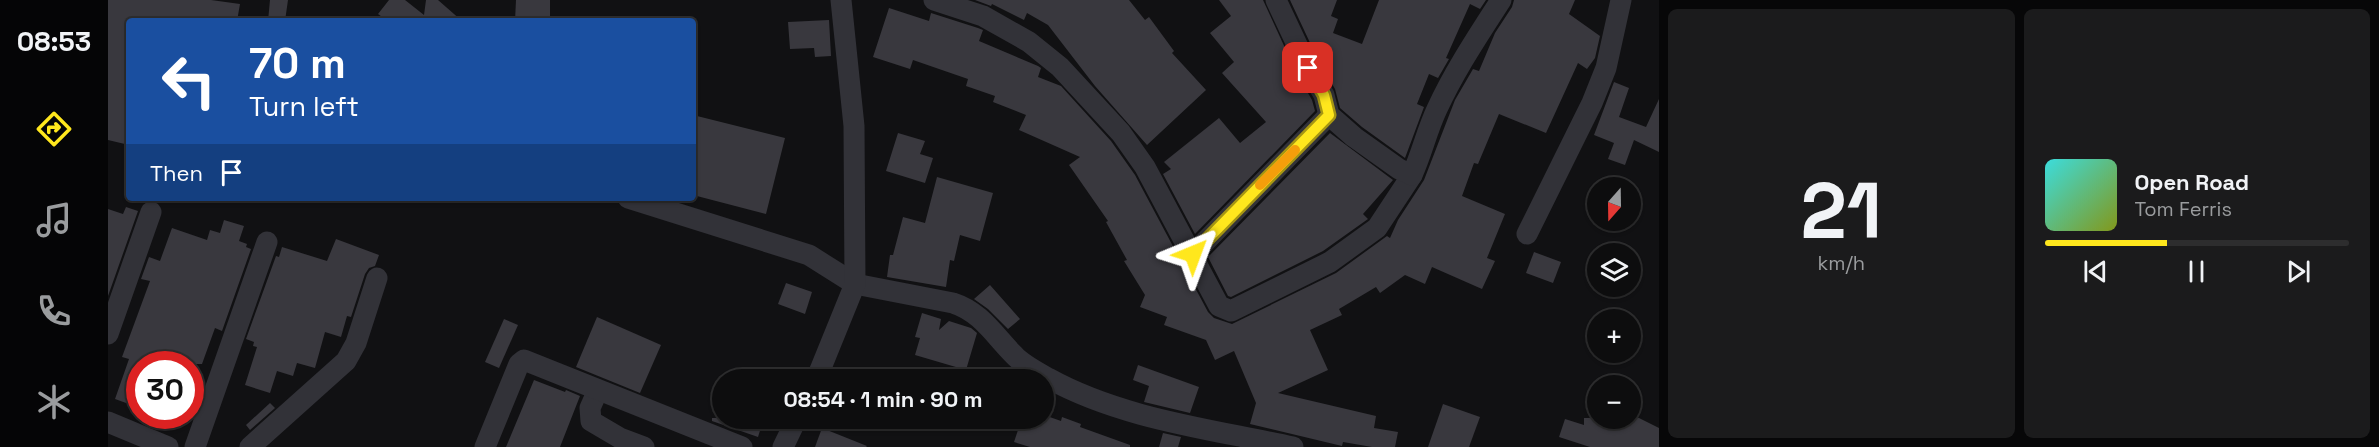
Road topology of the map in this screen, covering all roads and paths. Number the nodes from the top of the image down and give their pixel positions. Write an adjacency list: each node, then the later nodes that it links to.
1 (841, 0): 14 (street)
2 (934, 0): 12 (street)
3 (1276, 0): 6 (street)
4 (1502, 0): 7 (street)
5 (1621, 0): 10 (street)
6 (1329, 115): 7 (street); 12 (street)
7 (1412, 175): 12 (street)
8 (638, 201): 14 (street)
9 (151, 212): 15 (street)
10 (1527, 234)
11 (267, 242): 22 (street)
12 (1193, 254)
13 (377, 278): 23 (street)
14 (855, 284): 16 (street); 28 (street)
15 (108, 334)
16 (821, 369)
17 (598, 390): 20 (street); 24 (street); 25 (street)
18 (108, 422): 21 (street)
19 (792, 429): 27 (street)
20 (714, 442): 26 (street)
21 (168, 447)
22 (195, 447)
23 (250, 447)
24 (485, 447)
25 (644, 447)
26 (742, 447)
27 (783, 447)
28 (1293, 447)

